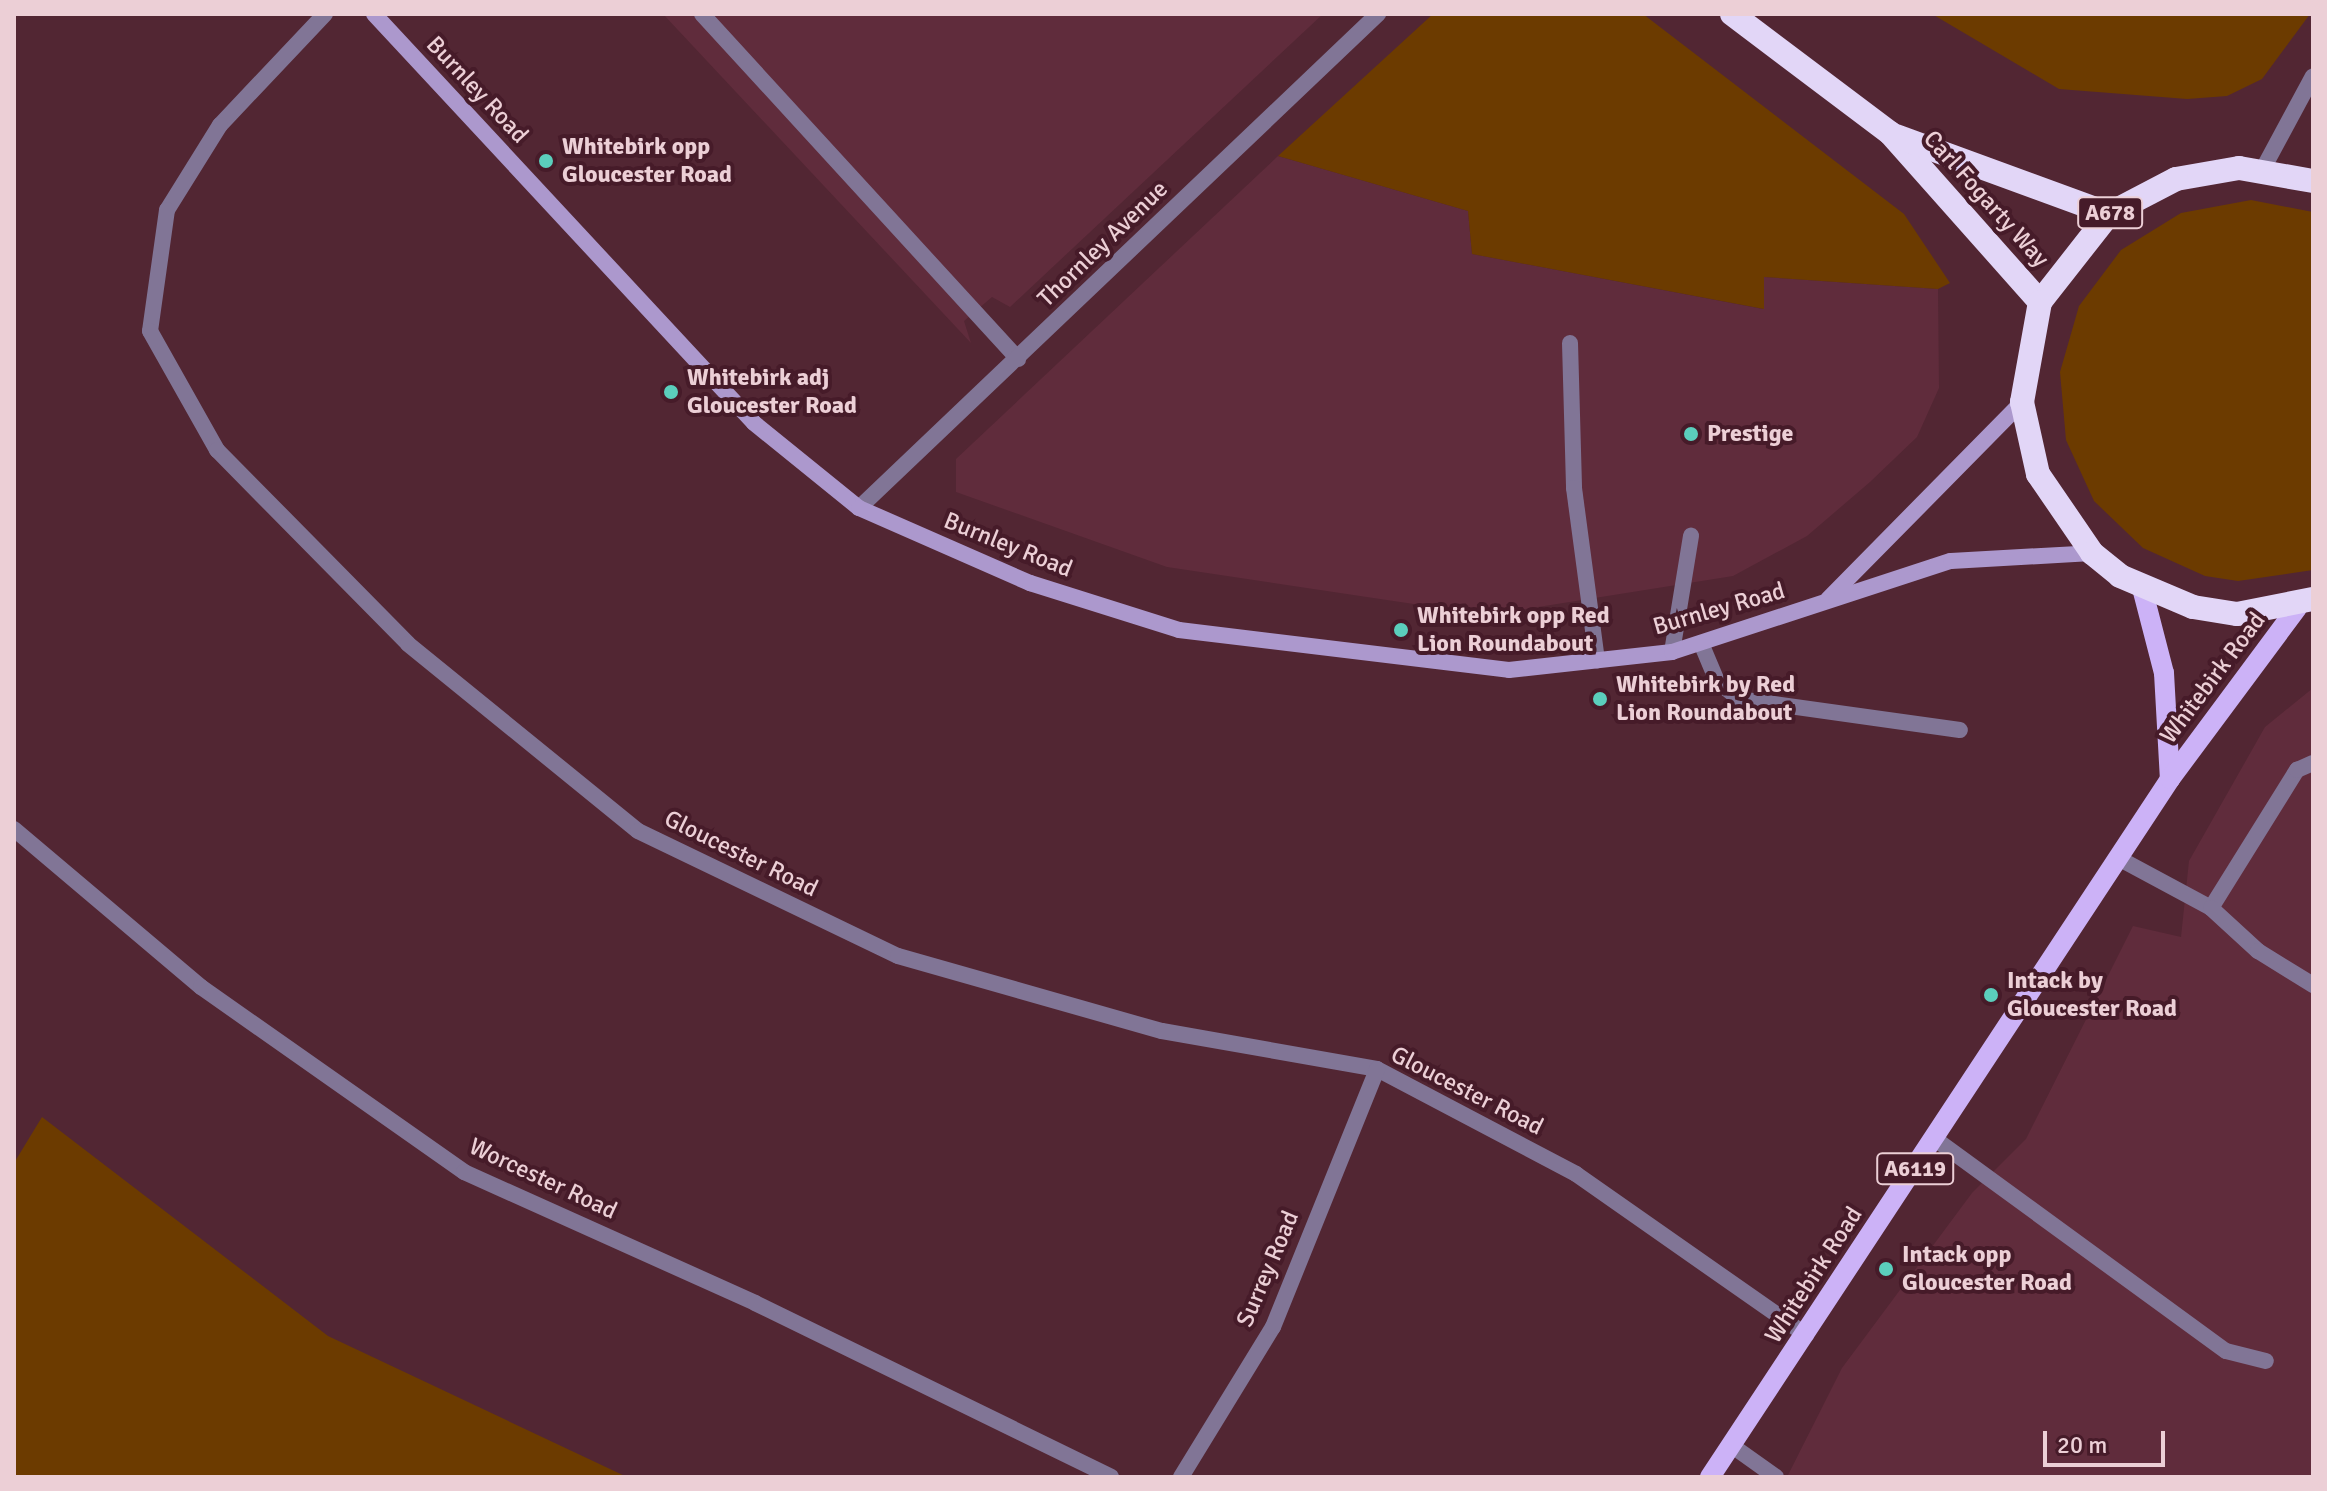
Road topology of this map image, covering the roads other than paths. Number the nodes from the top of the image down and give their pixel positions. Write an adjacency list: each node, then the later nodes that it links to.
1 (325, 14): 31 (street, Gloucester Road)
2 (374, 14): 15 (street, Burnley Road)
3 (702, 14): 13 (street)
4 (1378, 14): 13 (street, Thornley Avenue)
5 (1732, 14): 7 (highway, Carl Fogarty Way / A678)
6 (2313, 76): 8 (street)
7 (1890, 133): 10 (highway, Carl Fogarty Way / A678); 11 (highway, Carl Fogarty Way / A678)
8 (2264, 167): 9 (highway, A678); 10 (highway, A678)
9 (2313, 181)
10 (2109, 214): 11 (highway, A678)
11 (2040, 302): 14 (highway, A678)
12 (1570, 343): 23 (street)
13 (1018, 359): 15 (street, Thornley Avenue)
14 (2022, 402): 17 (highway, A678); 19 (street, Burnley Road)
15 (859, 508): 23 (street, Burnley Road)
16 (1691, 536): 22 (street)
17 (2092, 553): 18 (highway, A678); 19 (street, Burnley Road)
18 (2142, 588): 20 (highway, A678); 26 (main road, Whitebirk Road)
19 (1824, 603): 21 (street, Burnley Road)
20 (2305, 603): 26 (main road, Whitebirk Road / A6119)
21 (1701, 643): 22 (street, Burnley Road); 24 (street)
22 (1672, 652): 23 (street, Burnley Road)
23 (1597, 660)
24 (1960, 730)
25 (2313, 763): 29 (street)
26 (2170, 779): 28 (main road, Whitebirk Road / A6119)
27 (14, 829): 36 (street, Worcester Road)
28 (2120, 859): 29 (street); 32 (main road, Whitebirk Road / A6119)
29 (2211, 908): 30 (street)
30 (2313, 985)
31 (1377, 1069): 33 (street, Gloucester Road); 37 (street, Surrey Road)
32 (1935, 1139): 33 (main road, Whitebirk Road / A6119); 34 (street)
33 (1806, 1335): 35 (main road, Whitebirk Road / A6119)
34 (2266, 1361)
35 (1731, 1445): 38 (main road, Whitebirk Road / A6119); 39 (street)
36 (1111, 1477)
37 (1181, 1477)
38 (1710, 1477)
39 (1776, 1477)

